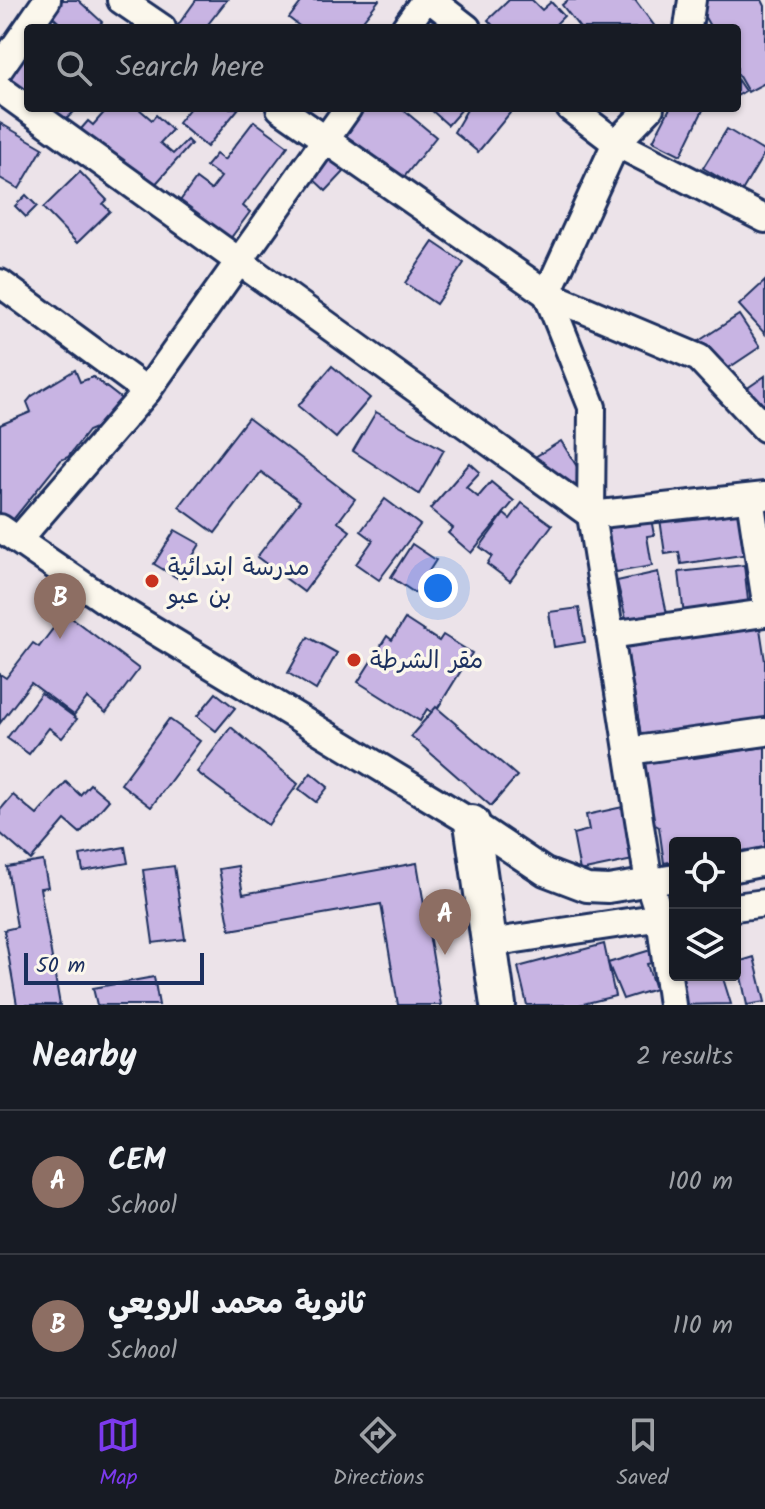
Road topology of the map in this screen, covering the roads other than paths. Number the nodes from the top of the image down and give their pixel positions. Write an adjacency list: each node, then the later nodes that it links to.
1 (47, 0): 5 (street)
2 (121, 0): 6 (street)
3 (425, 0): 7 (street)
4 (431, 0): 8 (street)
5 (30, 24)
6 (156, 24)
7 (408, 24)
8 (462, 24)
9 (24, 33): 10 (street)
10 (0, 68)
11 (0, 89): 12 (street)
12 (24, 107)
13 (31, 112): 21 (street)
14 (286, 112): 18 (street)
15 (345, 112): 18 (street)
16 (575, 112): 19 (street)
17 (646, 112): 19 (street)
18 (326, 140): 21 (street); 23 (street)
19 (616, 143): 20 (street); 23 (street)
20 (765, 219)
21 (238, 263): 24 (street); 27 (street)
22 (0, 283): 24 (street)
23 (547, 294): 25 (street); 27 (street)
24 (147, 391): 28 (street)
25 (765, 428)
26 (758, 497): 27 (street); 29 (street)
27 (591, 515): 31 (street)
28 (9, 534): 34 (street)
29 (765, 596)
30 (765, 613): 31 (street)
31 (610, 635): 33 (street)
32 (765, 732): 33 (street)
33 (628, 751): 38 (street)
34 (472, 823): 38 (street); 42 (main road)
35 (765, 862): 36 (street)
36 (741, 867)
37 (669, 879): 38 (street)
38 (649, 883): 41 (street)
39 (765, 903): 40 (street)
40 (741, 906)
41 (667, 916): 42 (street); 44 (street)
42 (489, 943): 43 (main road)
43 (498, 1005)
44 (672, 1005)

